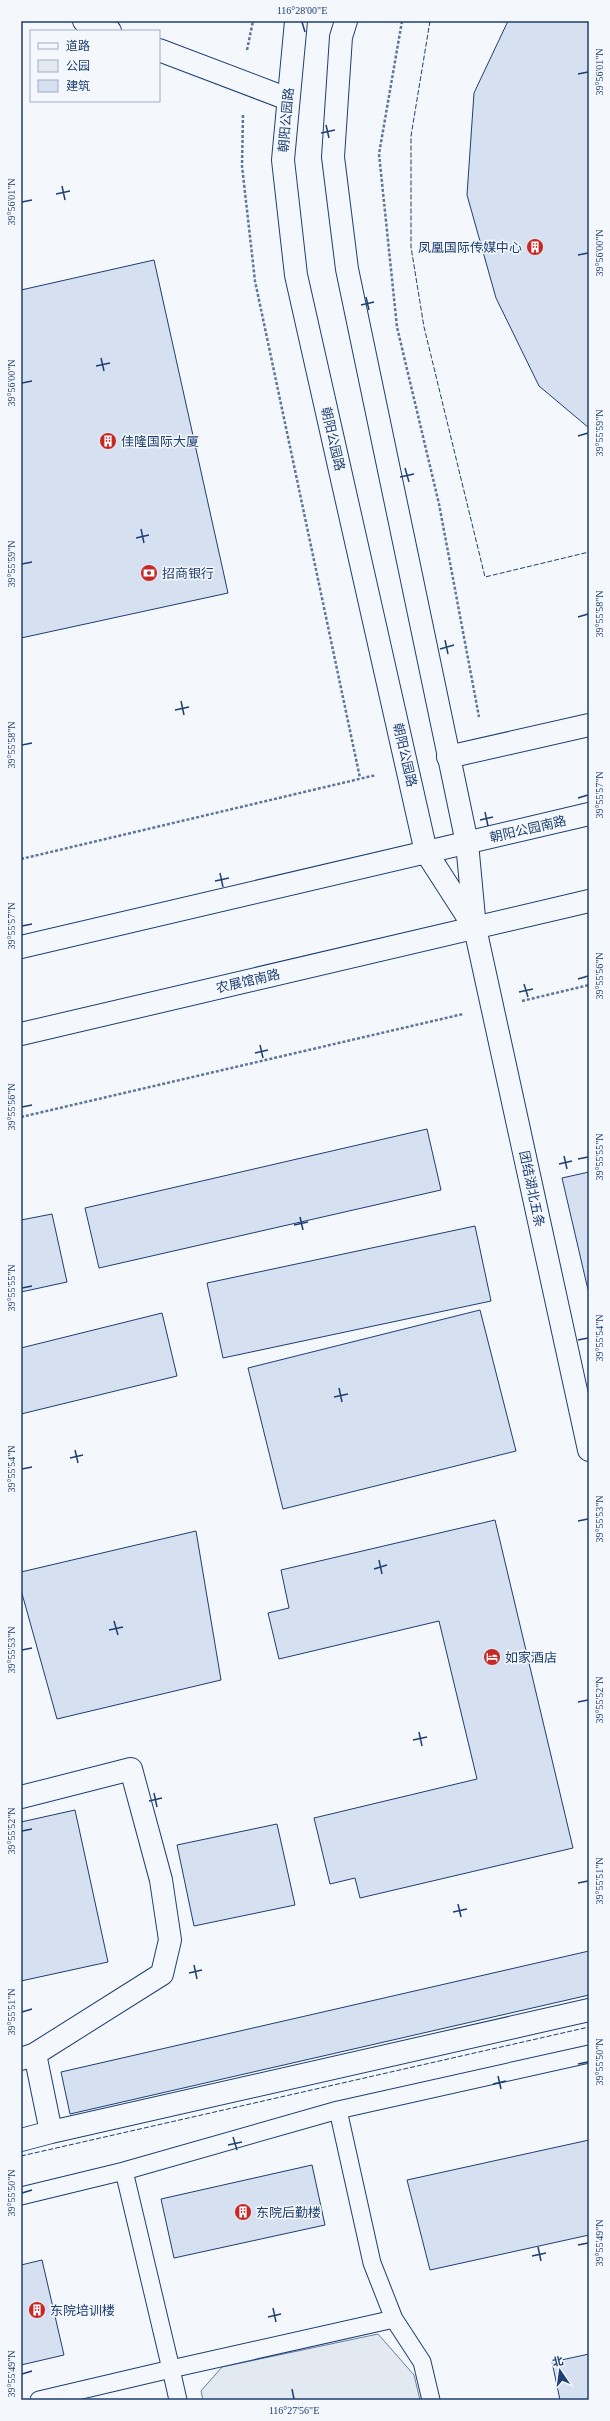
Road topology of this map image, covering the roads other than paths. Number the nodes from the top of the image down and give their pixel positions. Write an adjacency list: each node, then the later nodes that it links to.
1 (84, 21): 4 (main road)
2 (296, 21): 6 (main road, 朝阳公园路)
3 (346, 21): 8 (main road)
4 (107, 30)
5 (160, 50): 6 (main road)
6 (288, 99): 11 (main road, 朝阳公园路)
7 (589, 725): 8 (main road)
8 (448, 757): 10 (main road)
9 (589, 814): 10 (main road, 朝阳公园南路)
10 (467, 843): 11 (main road, 朝阳公园南路); 13 (main road)
11 (426, 852): 13 (main road); 14 (main road)
12 (589, 901): 13 (main road)
13 (475, 928): 15 (main road, 农展馆南路); 16 (main road, 团结湖北五条)
14 (21, 947)
15 (21, 1034)
16 (589, 1450)
17 (21, 1797): 20 (main road)
18 (589, 2010): 22 (main road)
19 (589, 2054): 21 (lane)
20 (28, 2056): 22 (main road)
21 (338, 2110): 24 (lane); 26 (lane)
22 (51, 2132): 23 (main road)
23 (21, 2140)
24 (124, 2171): 25 (lane); 27 (lane)
25 (21, 2196)
26 (394, 2319): 27 (lane); 30 (lane)
27 (171, 2369): 28 (lane); 29 (lane)
28 (39, 2400)
29 (178, 2400)
30 (430, 2400)

